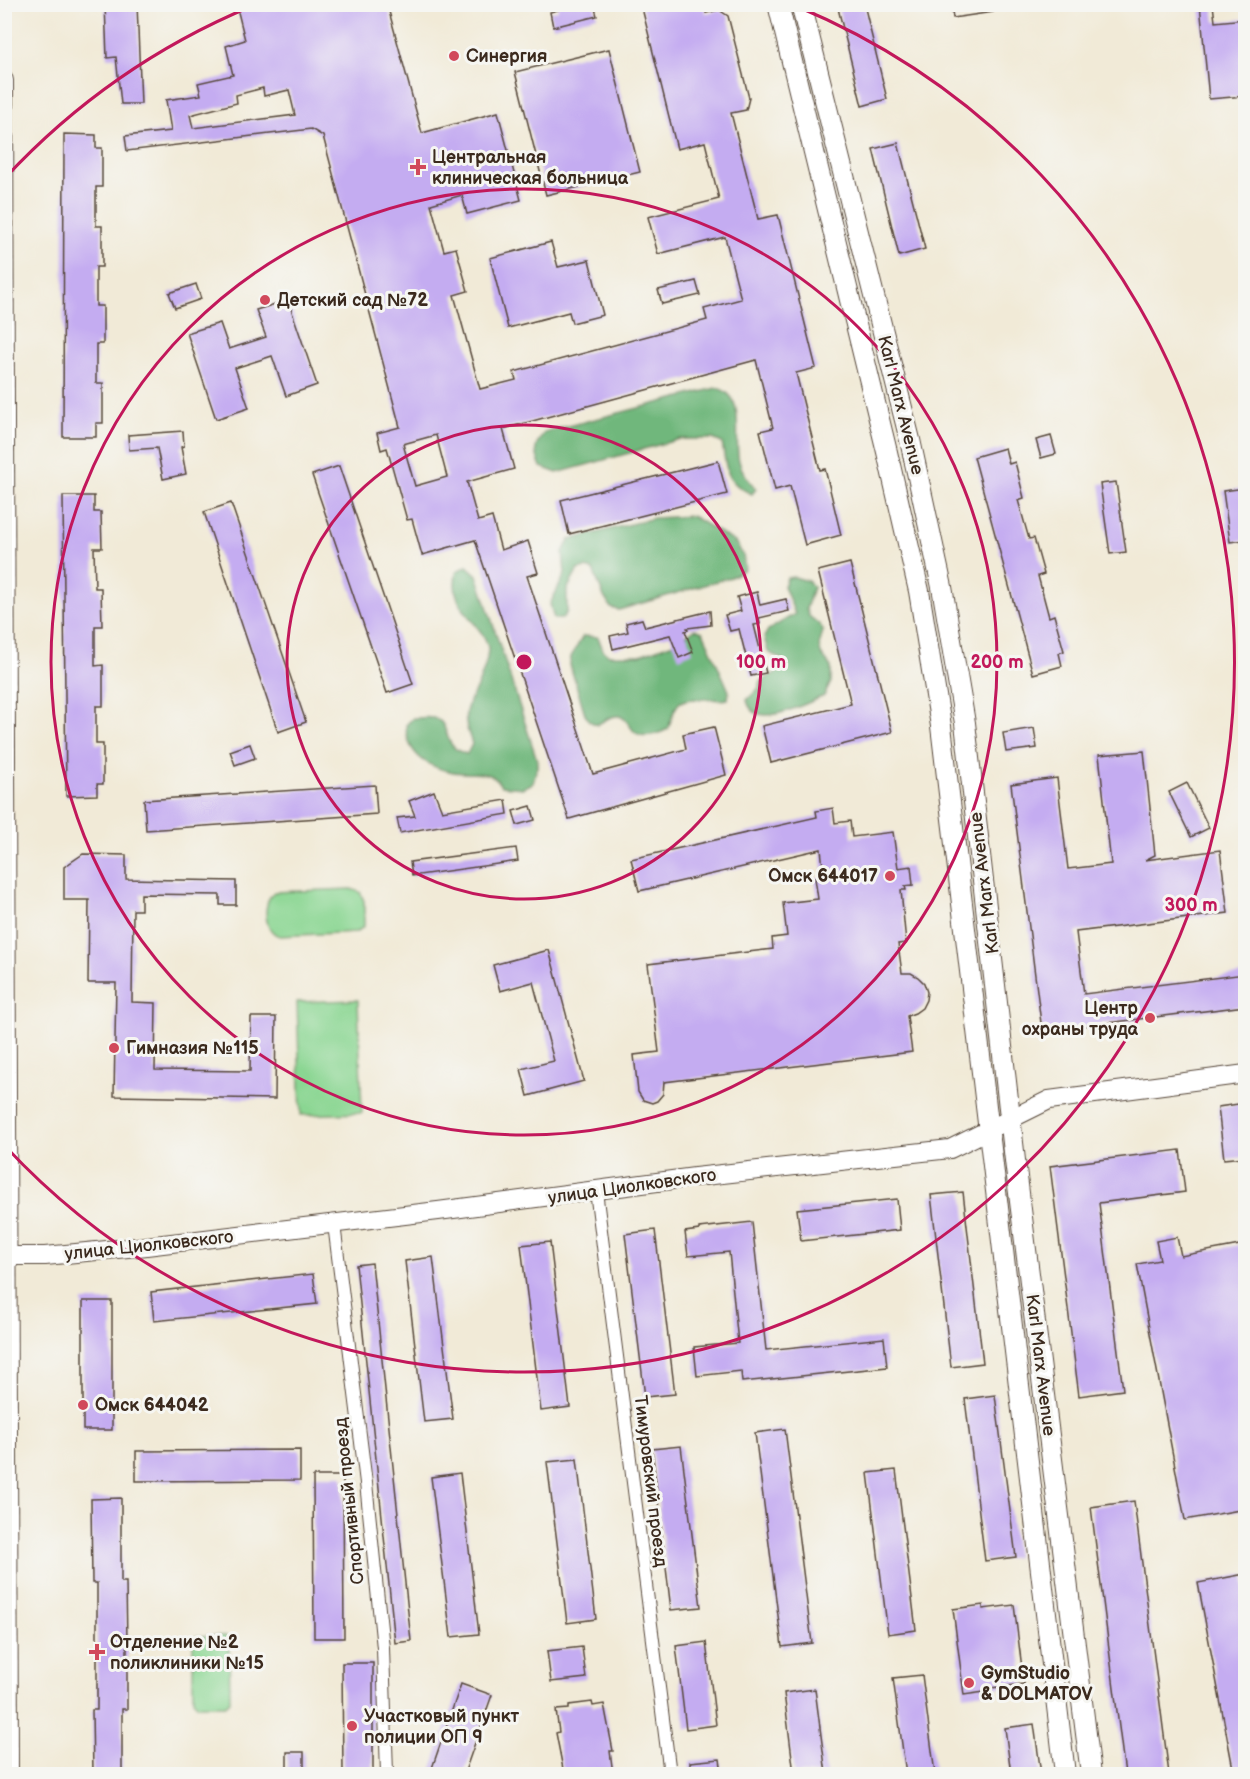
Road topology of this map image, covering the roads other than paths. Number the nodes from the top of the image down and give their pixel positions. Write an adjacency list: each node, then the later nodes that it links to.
1 (778, 4): 5 (main road, Karl Marx Avenue)
2 (801, 4): 4 (main road, Karl Marx Avenue)
3 (4, 80): 13 (main road)
4 (930, 532): 5 (main road); 6 (main road, Karl Marx Avenue)
5 (907, 536): 7 (main road, Karl Marx Avenue)
6 (942, 587): 7 (main road); 9 (main road, Karl Marx Avenue)
7 (919, 591): 10 (main road, Karl Marx Avenue)
8 (1245, 1074): 9 (main road, улица Циолковского)
9 (1011, 1119): 10 (main road, улица Циолковского); 18 (main road, Karl Marx Avenue)
10 (989, 1131): 11 (main road, улица Циолковского); 17 (main road, Karl Marx Avenue)
11 (596, 1191): 12 (main road, улица Циолковского); 16 (street, Тимуровский проезд)
12 (334, 1224): 13 (main road, улица Циолковского); 15 (street, Спортивный проезд)
13 (7, 1256): 14 (main road)
14 (9, 1774)
15 (387, 1774)
16 (670, 1774)
17 (1065, 1774)
18 (1091, 1774)

